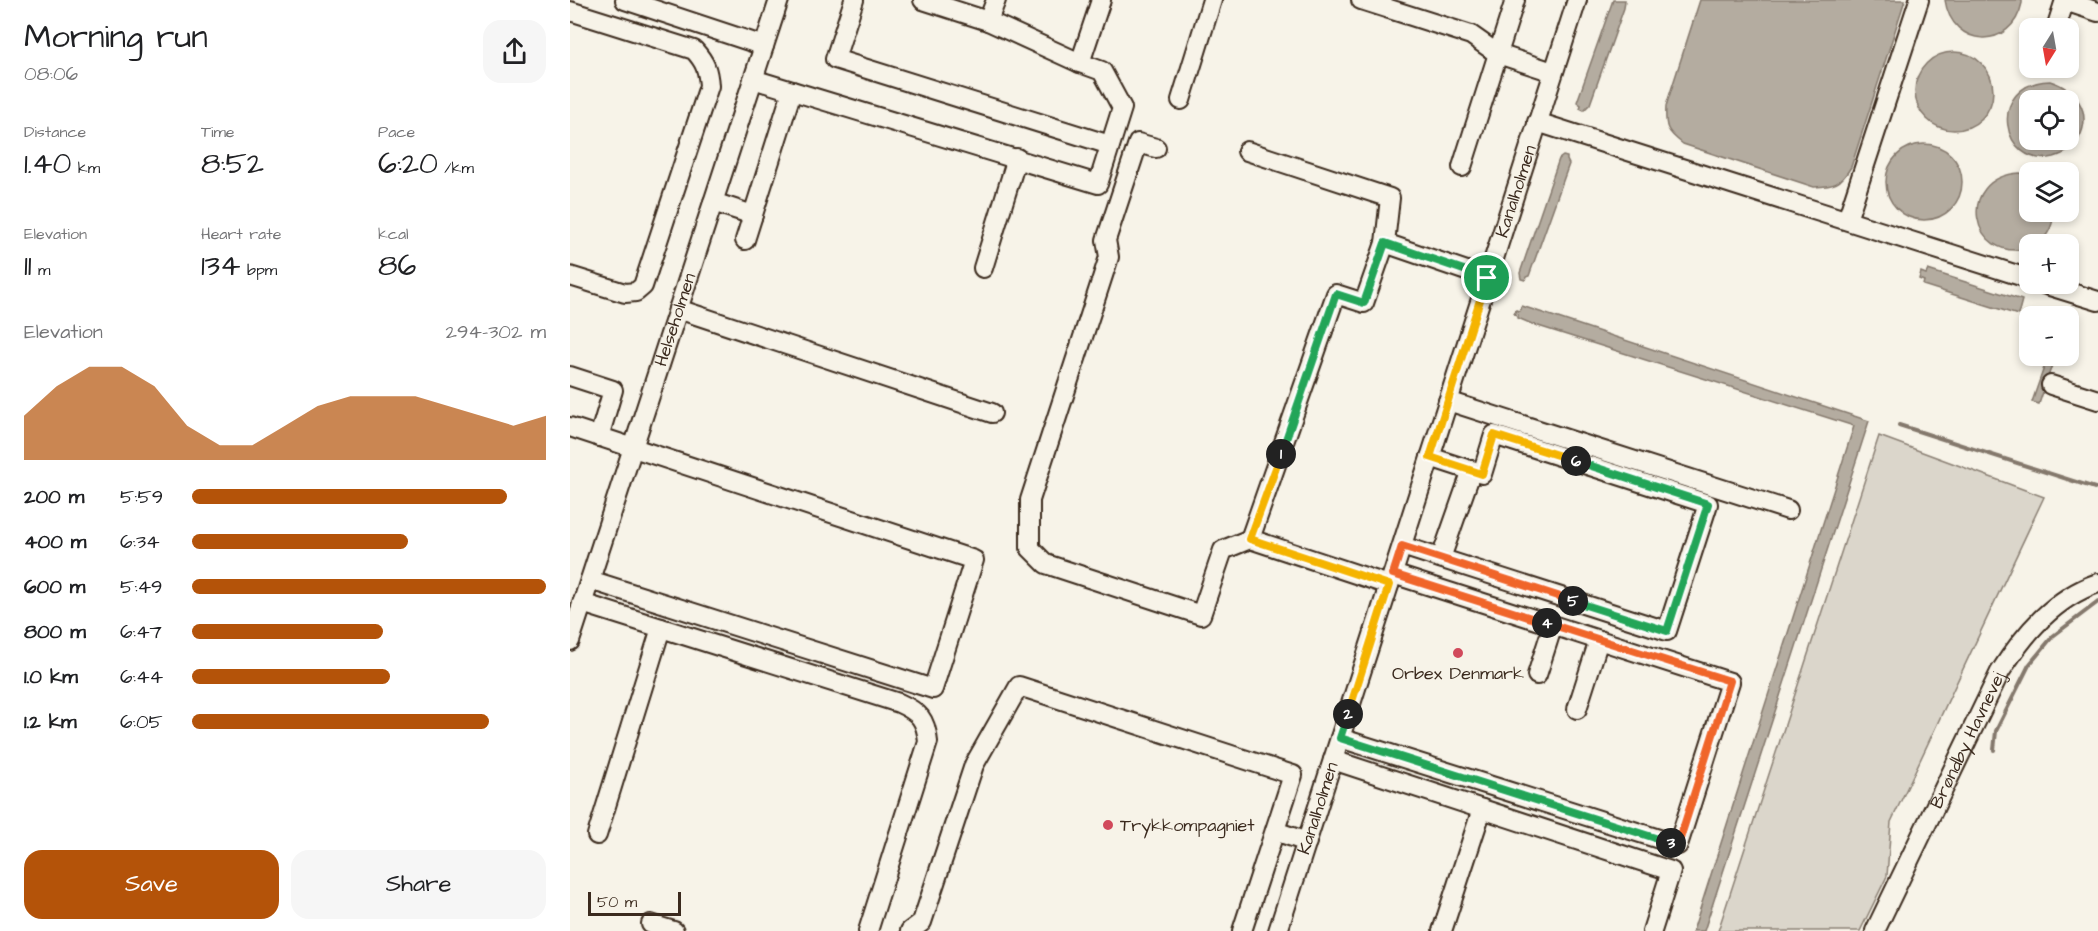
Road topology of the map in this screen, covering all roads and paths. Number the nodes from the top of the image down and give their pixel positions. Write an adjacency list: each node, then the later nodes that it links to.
1 (779, 0): 17 (street, Helseholmen)
2 (854, 0): 25 (street)
3 (923, 0): 16 (street)
4 (996, 0): 16 (street)
5 (1101, 0): 19 (street)
6 (1212, 0): 23 (street)
7 (1361, 0): 18 (street)
8 (1515, 0): 18 (street)
9 (1577, 0): 20 (street, Kanalholmen)
10 (1919, 0): 32 (street)
11 (2065, 1): 14 (street); 15 (street)
12 (636, 2): 17 (street)
13 (570, 11): 37 (street)
14 (2098, 12)
15 (2059, 18)
16 (988, 21): 19 (street)
17 (764, 46): 21 (street, Helseholmen)
18 (1498, 54): 20 (street); 29 (street)
19 (1080, 63): 25 (street)
20 (1553, 72): 24 (street, Kanalholmen)
21 (753, 79): 22 (street); 30 (street, Helseholmen)
22 (792, 91): 28 (street); 31 (street)
23 (1181, 100)
24 (1537, 122): 32 (street); 38 (street, Kanalholmen)
25 (1110, 145): 28 (street)
26 (1156, 148): 53 (street)
27 (1247, 151): 34 (street)
28 (1017, 158): 35 (street)
29 (1462, 167)
30 (713, 202): 31 (street); 41 (street, Helseholmen)
31 (753, 215): 33 (street)
32 (1847, 220): 36 (street)
33 (745, 240)
34 (1385, 243): 38 (street); 53 (street)
35 (983, 268)
36 (2019, 275)
37 (570, 276)
38 (1487, 278): 45 (street, Kanalholmen)
39 (2075, 294): 40 (street)
40 (2098, 301)
41 (678, 309): 46 (street); 49 (street, Helseholmen)
42 (570, 376): 48 (street)
43 (2051, 385): 44 (street)
44 (2098, 400)
45 (1448, 401): 50 (street, Kanalholmen); 52 (street)
46 (992, 413)
47 (570, 427): 48 (street)
48 (599, 437): 49 (street)
49 (633, 448): 56 (street, Helseholmen); 56 (street)
50 (1430, 457): 51 (street); 54 (street, Kanalholmen)
51 (1472, 470): 55 (street); 55 (street)
52 (1788, 510)
53 (1250, 539): 57 (street)
54 (1402, 546): 55 (street); 57 (street, Kanalholmen)
55 (1441, 558)
56 (590, 580): 59 (street, Helseholmen)
57 (1391, 580): 60 (street); 66 (street, Kanalholmen)
58 (2098, 583): 80 (street, Brøndby Havnevej)
59 (582, 603): 61 (street); 62 (street, Helseholmen)
60 (1553, 625): 63 (street); 64 (street)
61 (661, 628): 70 (street); 75 (street)
62 (572, 629)
63 (1599, 640): 65 (street); 66 (street)
64 (1536, 675)
65 (1577, 709)
66 (1340, 738): 67 (street, Kanalholmen)
67 (1333, 760): 68 (street); 71 (street, Kanalholmen)
68 (1482, 809): 73 (street); 79 (street)
69 (1275, 831): 71 (street); 76 (street); 77 (street)
70 (597, 835)
71 (1307, 842): 78 (street, Kanalholmen)
72 (651, 924): 74 (street)
73 (1449, 929)
74 (674, 931)
75 (868, 931)
76 (910, 931)
77 (1242, 931)
78 (1278, 931)
79 (1652, 931)
80 (1875, 931)

